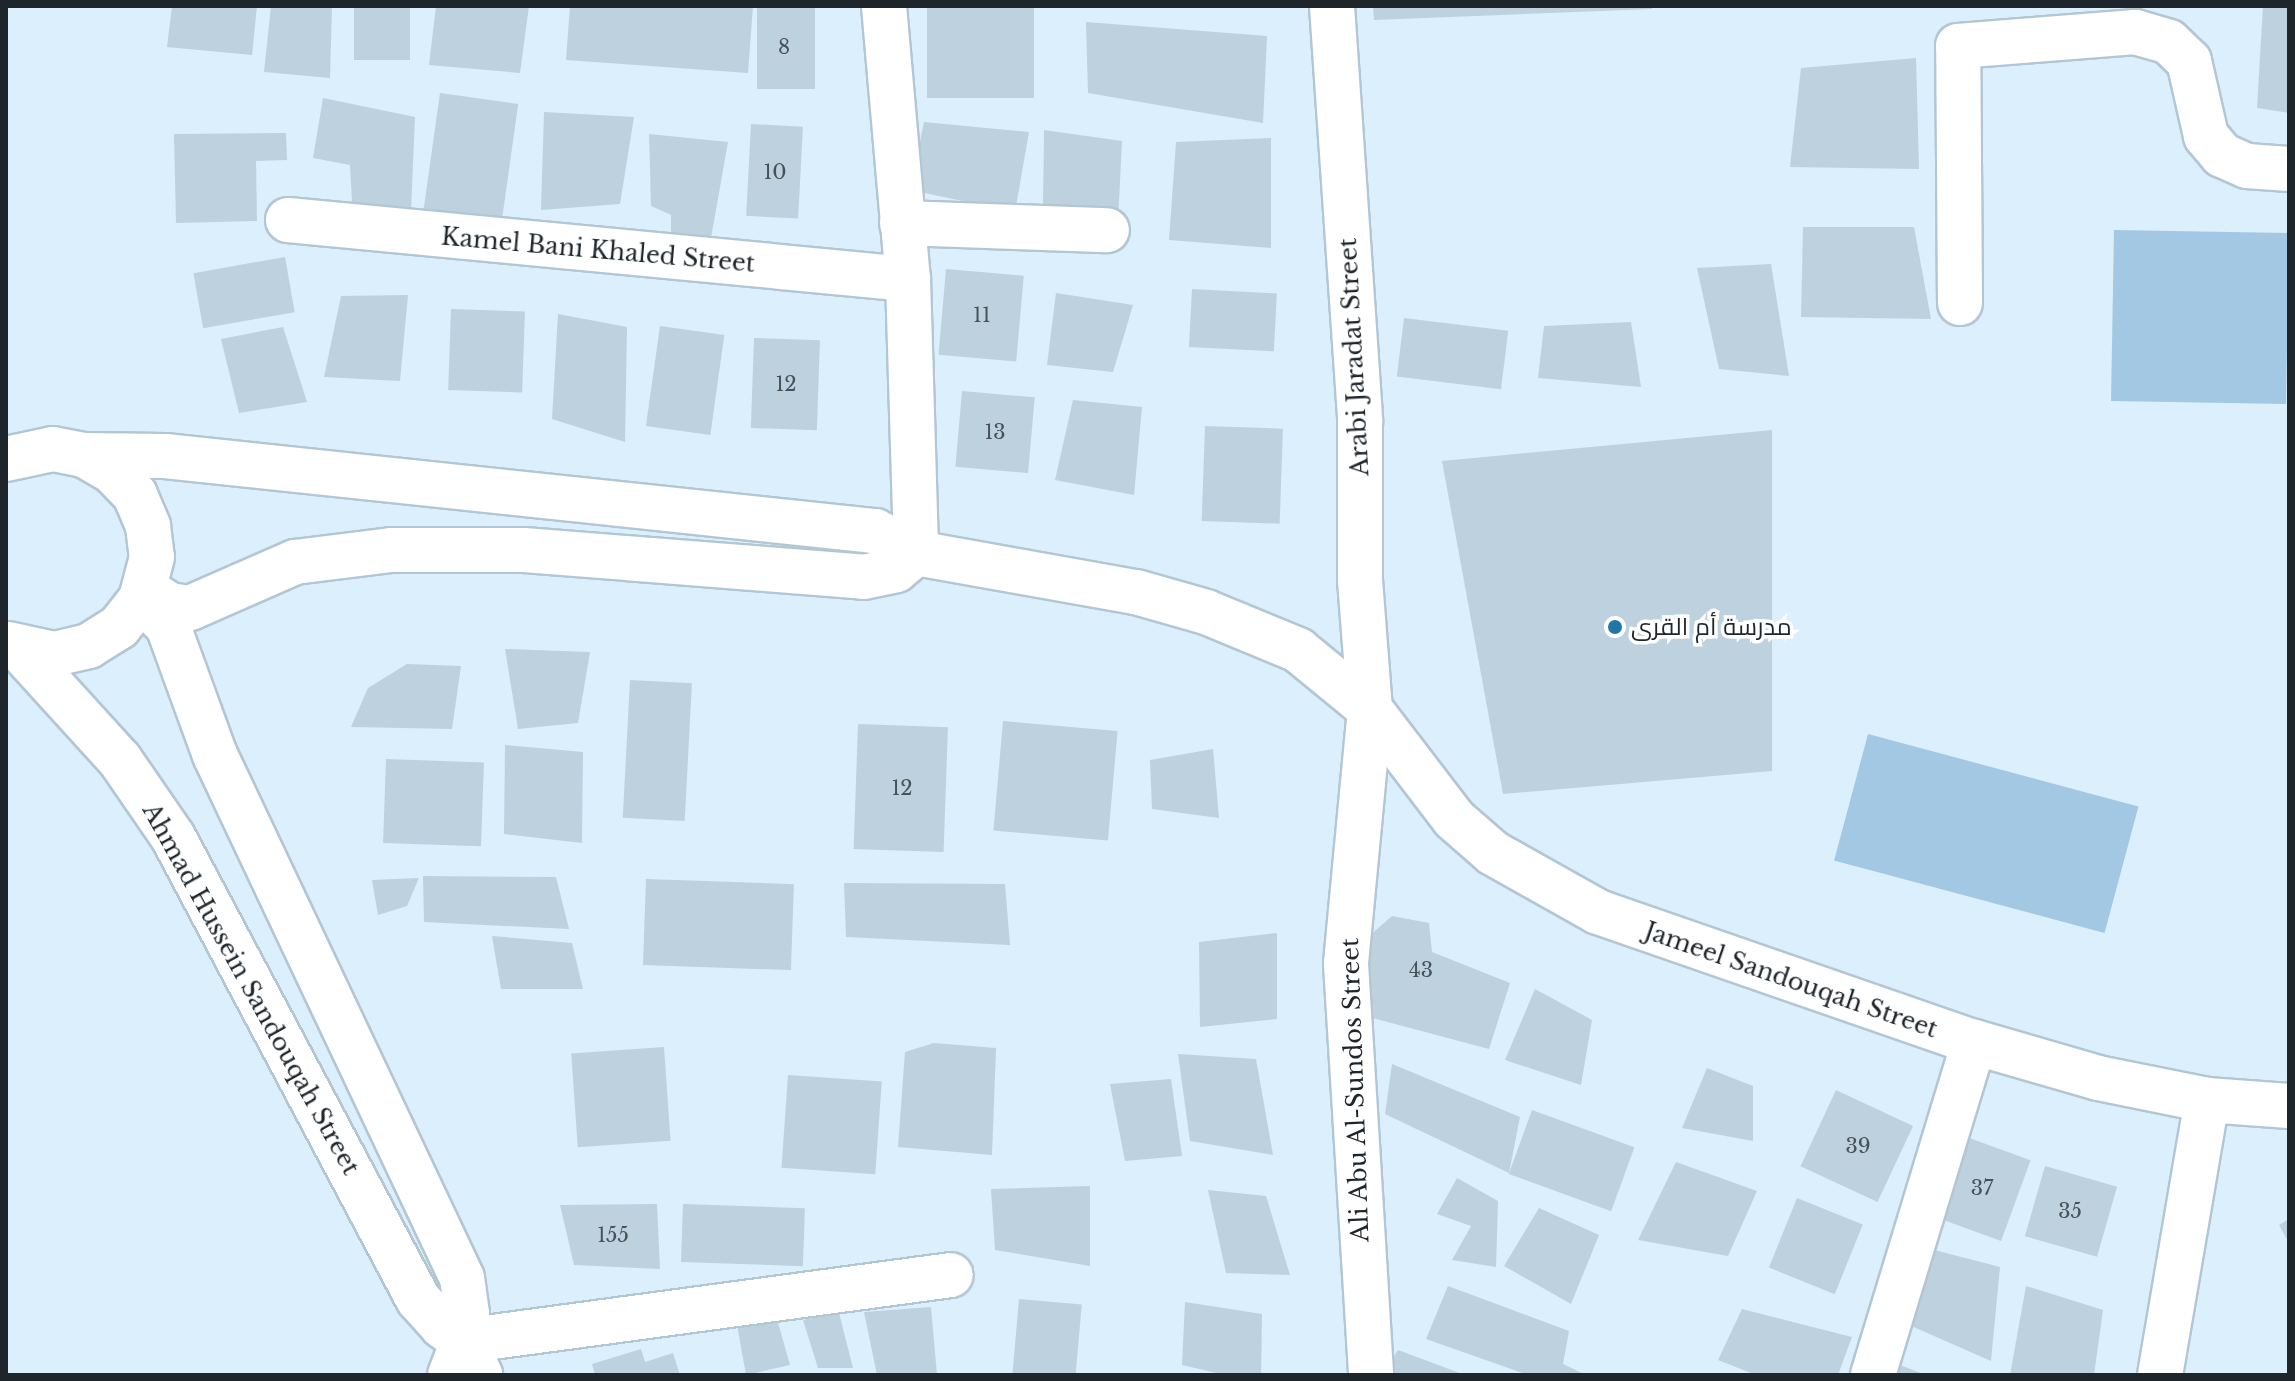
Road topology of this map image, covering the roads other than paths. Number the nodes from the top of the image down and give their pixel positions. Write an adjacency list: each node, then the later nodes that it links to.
1 (884, 6): 5 (street)
2 (1332, 6): 14 (street, Arabi Jaradat Street)
3 (2289, 169): 8 (street)
4 (288, 220): 7 (street, Kamel Bani Khaled Street)
5 (902, 223): 6 (street); 7 (street)
6 (1107, 230)
7 (908, 279): 11 (street)
8 (1960, 303)
9 (11, 454): 10 (street, Jameel Sandouqah Street)
10 (84, 455): 11 (street, Jameel Sandouqah Street); 12 (street)
11 (916, 553): 12 (street); 14 (street, Jameel Sandouqah Street)
12 (143, 594): 13 (street); 19 (street)
13 (12, 646): 19 (street, Ahmad Hussein Sandouqah Street)
14 (1370, 709): 15 (street, Jameel Sandouqah Street); 20 (street, Ali Abu Al-Sundos Street)
15 (1974, 1042): 16 (street, Jameel Sandouqah Street); 21 (street)
16 (2207, 1100): 17 (street, Jameel Sandouqah Street); 22 (street)
17 (2289, 1106)
18 (951, 1275): 19 (street)
19 (464, 1364)
20 (1371, 1375)
21 (1873, 1375)
22 (2160, 1375)

